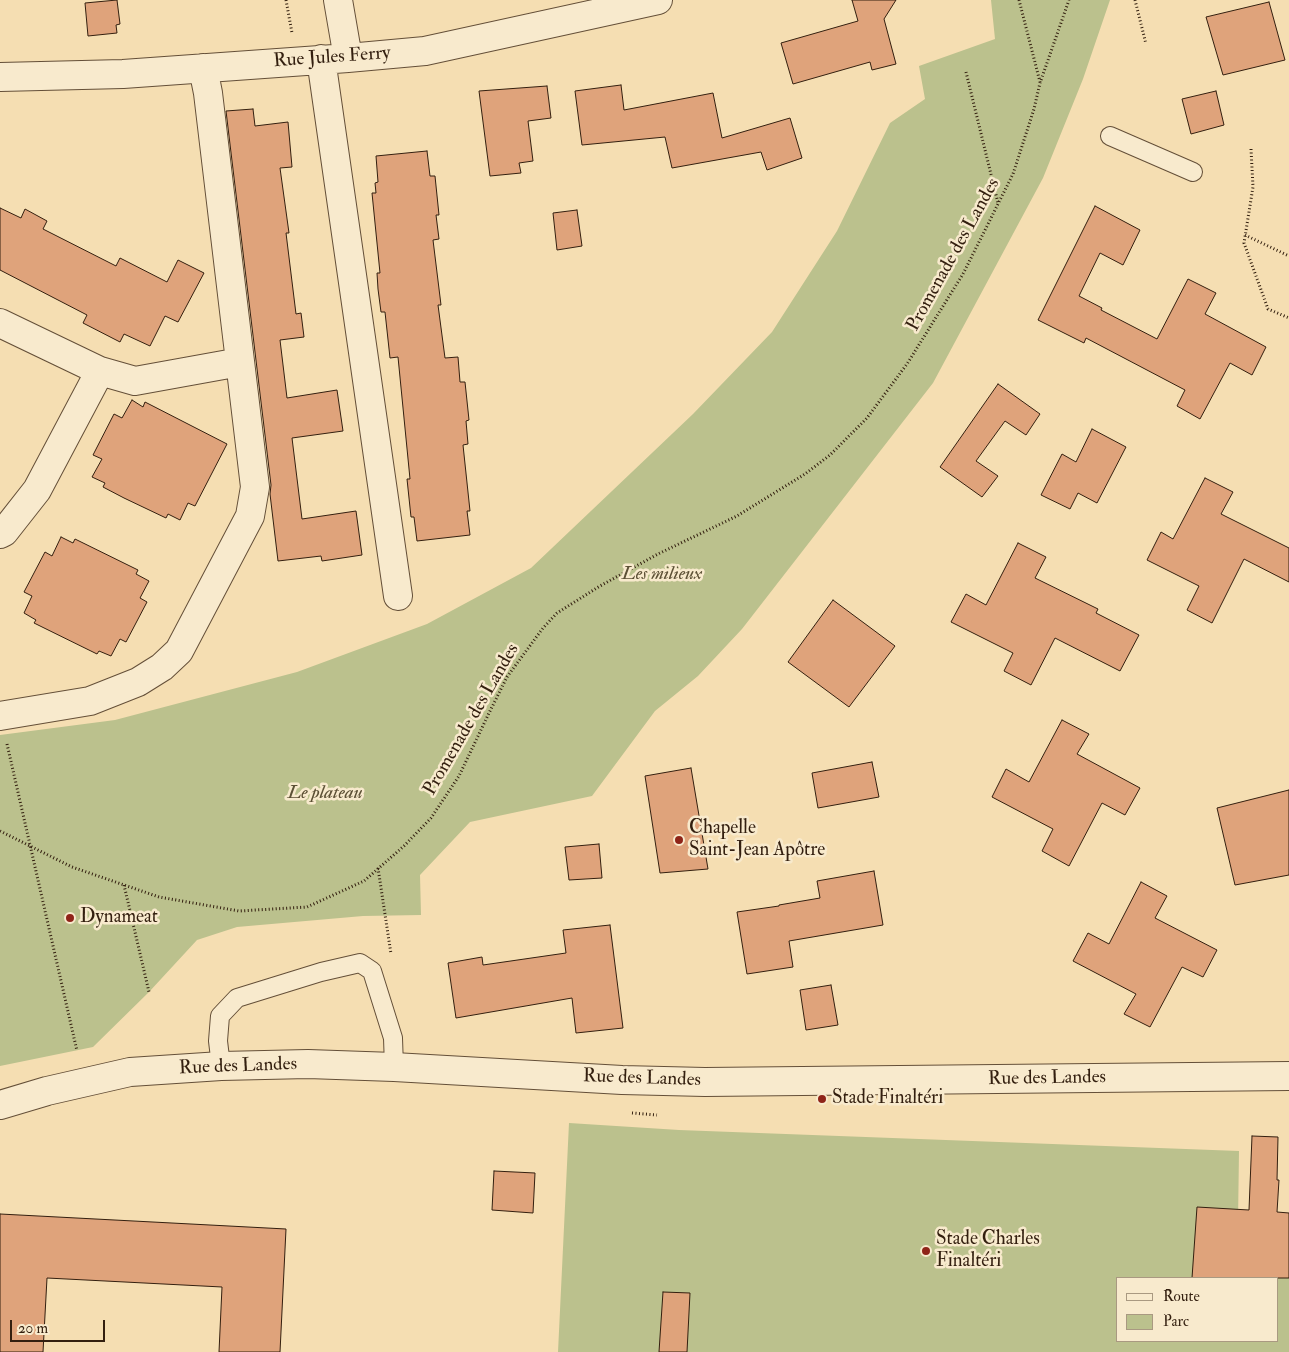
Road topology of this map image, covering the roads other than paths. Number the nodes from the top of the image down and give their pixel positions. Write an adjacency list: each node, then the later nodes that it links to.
1 (338, 0): 3 (street)
2 (658, 0): 3 (street, Rue Jules Ferry)
3 (348, 58): 4 (street, Rue Jules Ferry)
4 (321, 59): 5 (street, Rue Jules Ferry); 13 (street)
5 (203, 68): 6 (street, Rue Jules Ferry); 10 (street)
6 (0, 77)
7 (1110, 136): 8 (lane)
8 (1193, 172)
9 (0, 323): 11 (street)
10 (240, 362): 11 (street); 14 (street)
11 (100, 372): 12 (street)
12 (0, 534)
13 (398, 596)
14 (3, 725)
15 (220, 1066): 16 (street, Rue des Landes); 16 (lane); 18 (street, Rue des Landes)
16 (394, 1067): 17 (street, Rue des Landes)
17 (1289, 1076)
18 (0, 1105)

